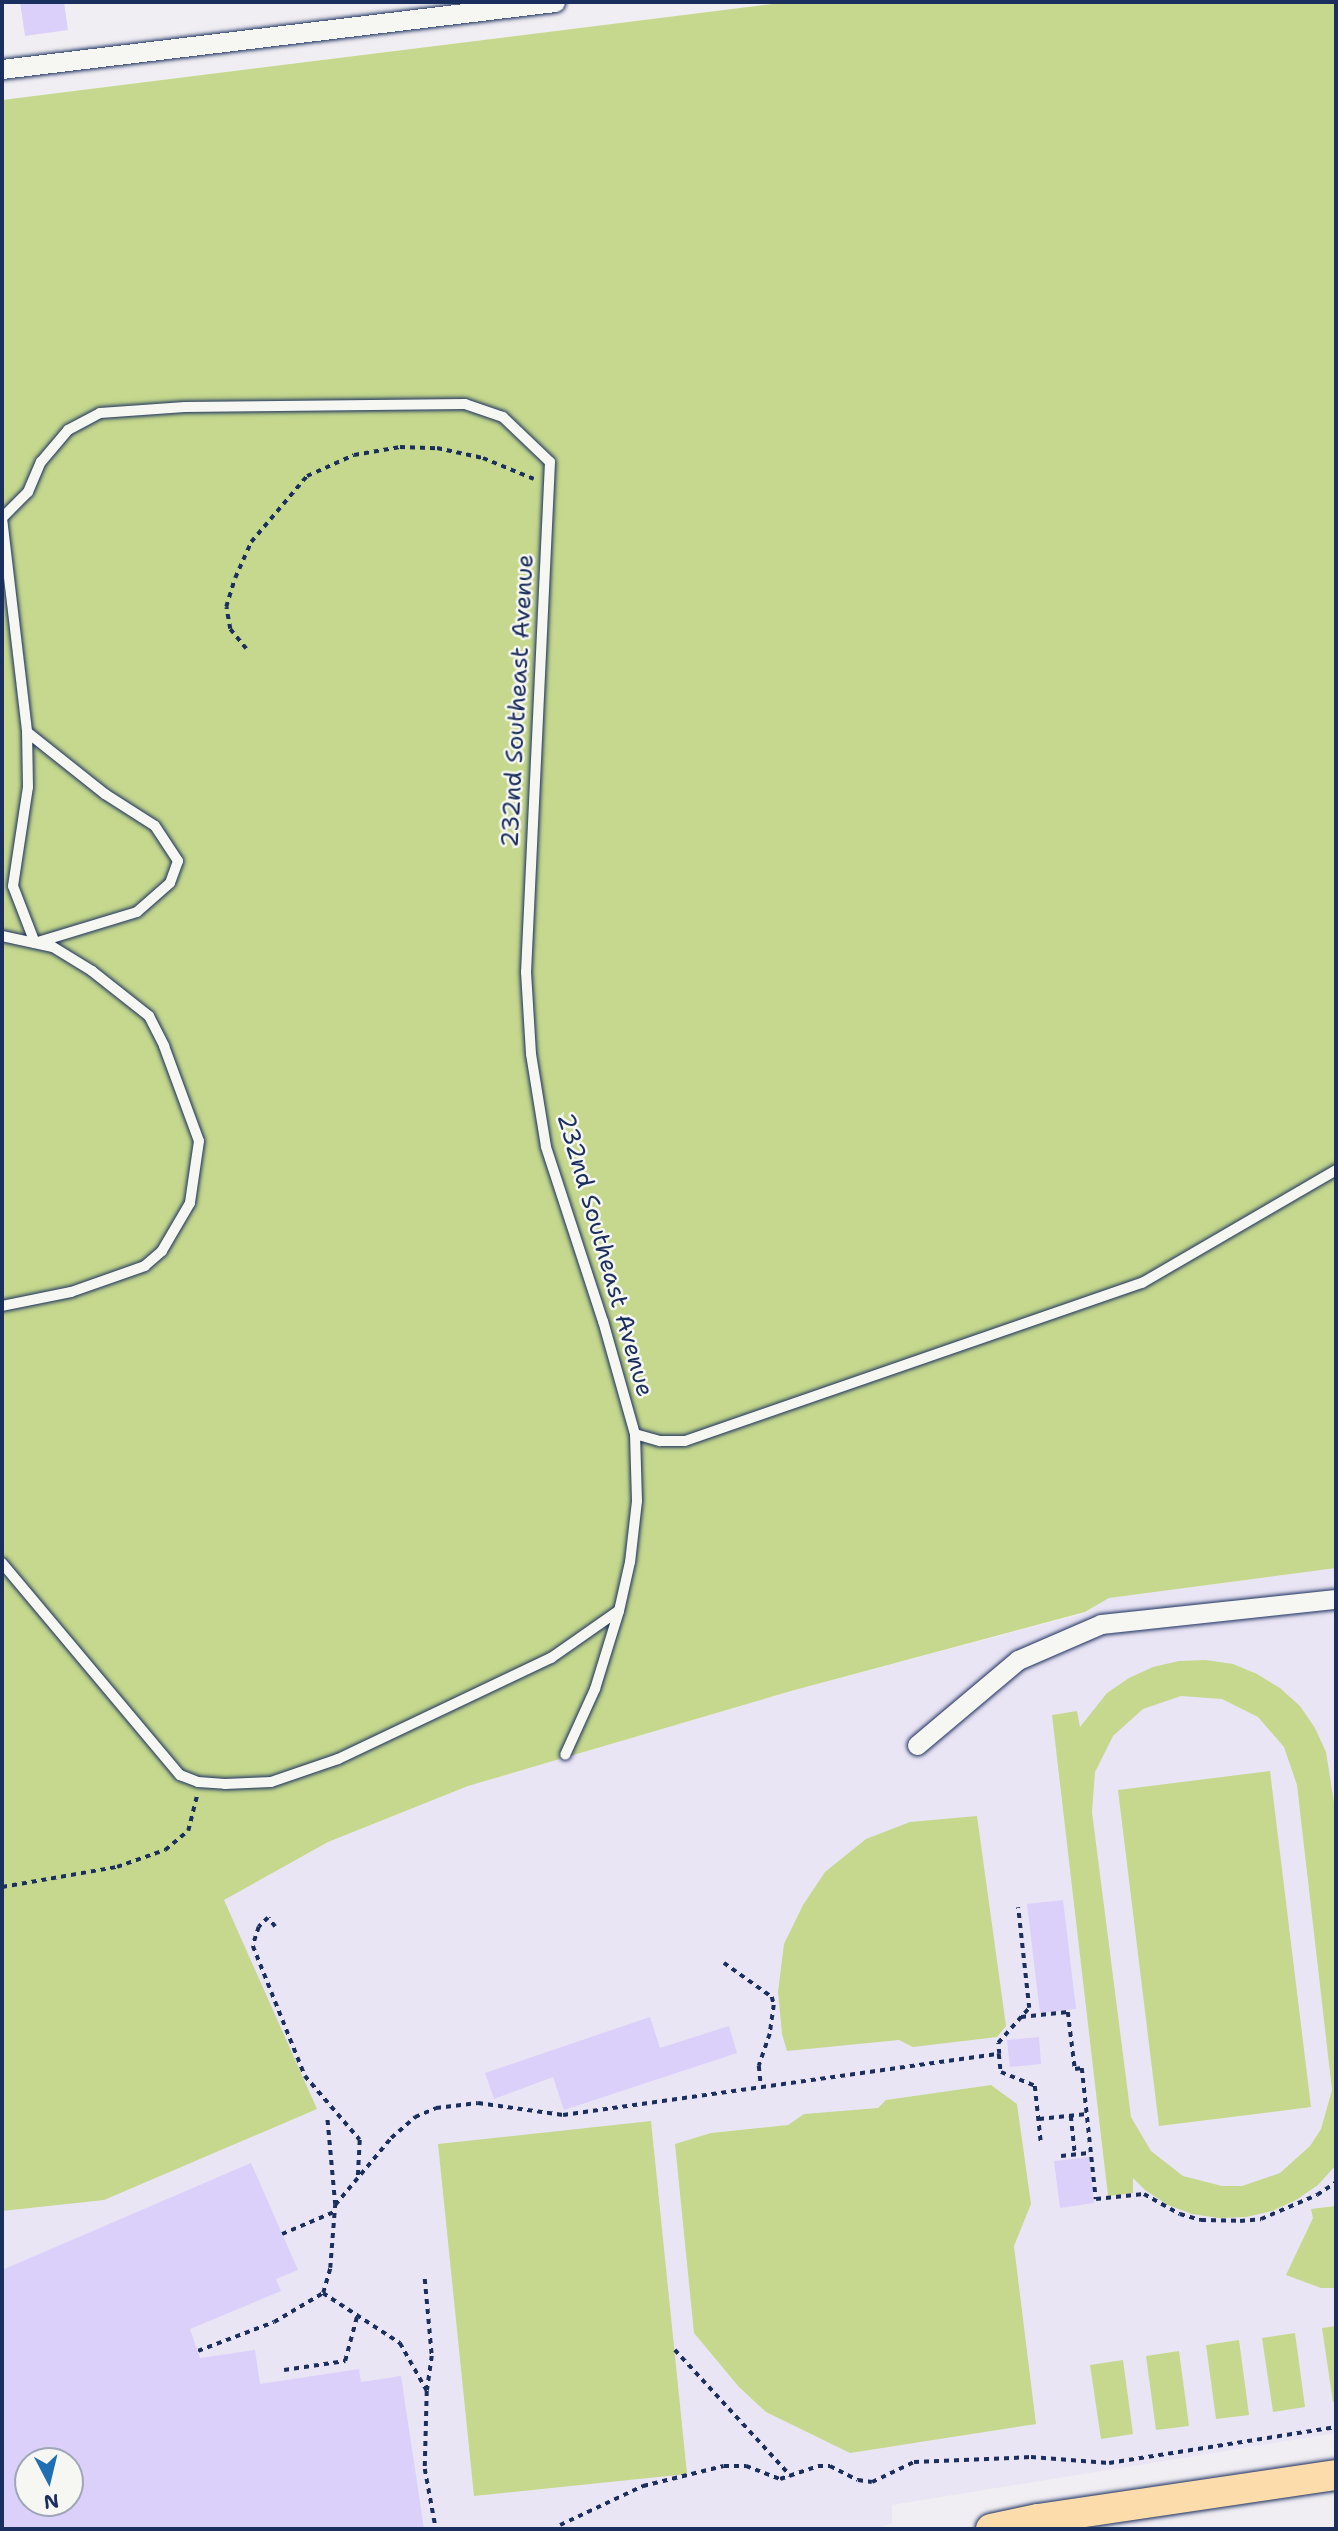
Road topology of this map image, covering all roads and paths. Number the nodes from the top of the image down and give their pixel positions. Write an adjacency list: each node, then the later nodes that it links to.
1 (555, 2): 2 (street)
2 (475, 7): 3 (street)
3 (2, 69)
4 (549, 485): 5 (lane, 232nd Southeast Avenue); 6 (path); 12 (lane, 232nd Southeast Avenue)
5 (2, 518): 7 (lane)
6 (246, 649)
7 (27, 732): 9 (lane); 9 (lane)
8 (2, 936): 9 (lane)
9 (35, 943): 11 (lane)
10 (1336, 1170): 12 (lane)
11 (2, 1306)
12 (635, 1434): 15 (lane, 232nd Southeast Avenue)
13 (2, 1563): 18 (lane)
14 (1336, 1599): 16 (street)
15 (619, 1611): 17 (lane, 232nd Southeast Avenue); 18 (lane)
16 (917, 1745)
17 (565, 1755)
18 (198, 1782): 19 (path)
19 (2, 1887)
20 (1018, 1908): 23 (path)
21 (275, 1927): 34 (path)
22 (724, 1963): 25 (path)
23 (1021, 2017): 24 (path); 26 (path)
24 (999, 2054): 25 (path); 29 (path)
25 (761, 2086): 34 (path)
26 (1087, 2114): 27 (path); 31 (path)
27 (1071, 2116): 29 (path); 32 (path)
28 (327, 2117): 36 (path)
29 (1039, 2119): 30 (path)
30 (1041, 2142)
31 (1091, 2152): 32 (path); 35 (path)
32 (1075, 2154): 33 (path)
33 (1061, 2156)
34 (358, 2178): 36 (path)
35 (1336, 2182)
36 (335, 2205): 37 (path)
37 (334, 2212): 38 (path); 40 (path)
38 (282, 2234)
39 (425, 2279): 45 (path)
40 (323, 2293): 41 (path); 43 (path)
41 (357, 2316): 44 (path); 45 (path)
42 (675, 2350): 48 (path)
43 (198, 2351)
44 (284, 2370)
45 (427, 2391): 50 (path)
46 (1336, 2427): 48 (path)
47 (1336, 2475): 51 (main road)
48 (791, 2476): 49 (path)
49 (560, 2525)
50 (436, 2529)
51 (991, 2529)

